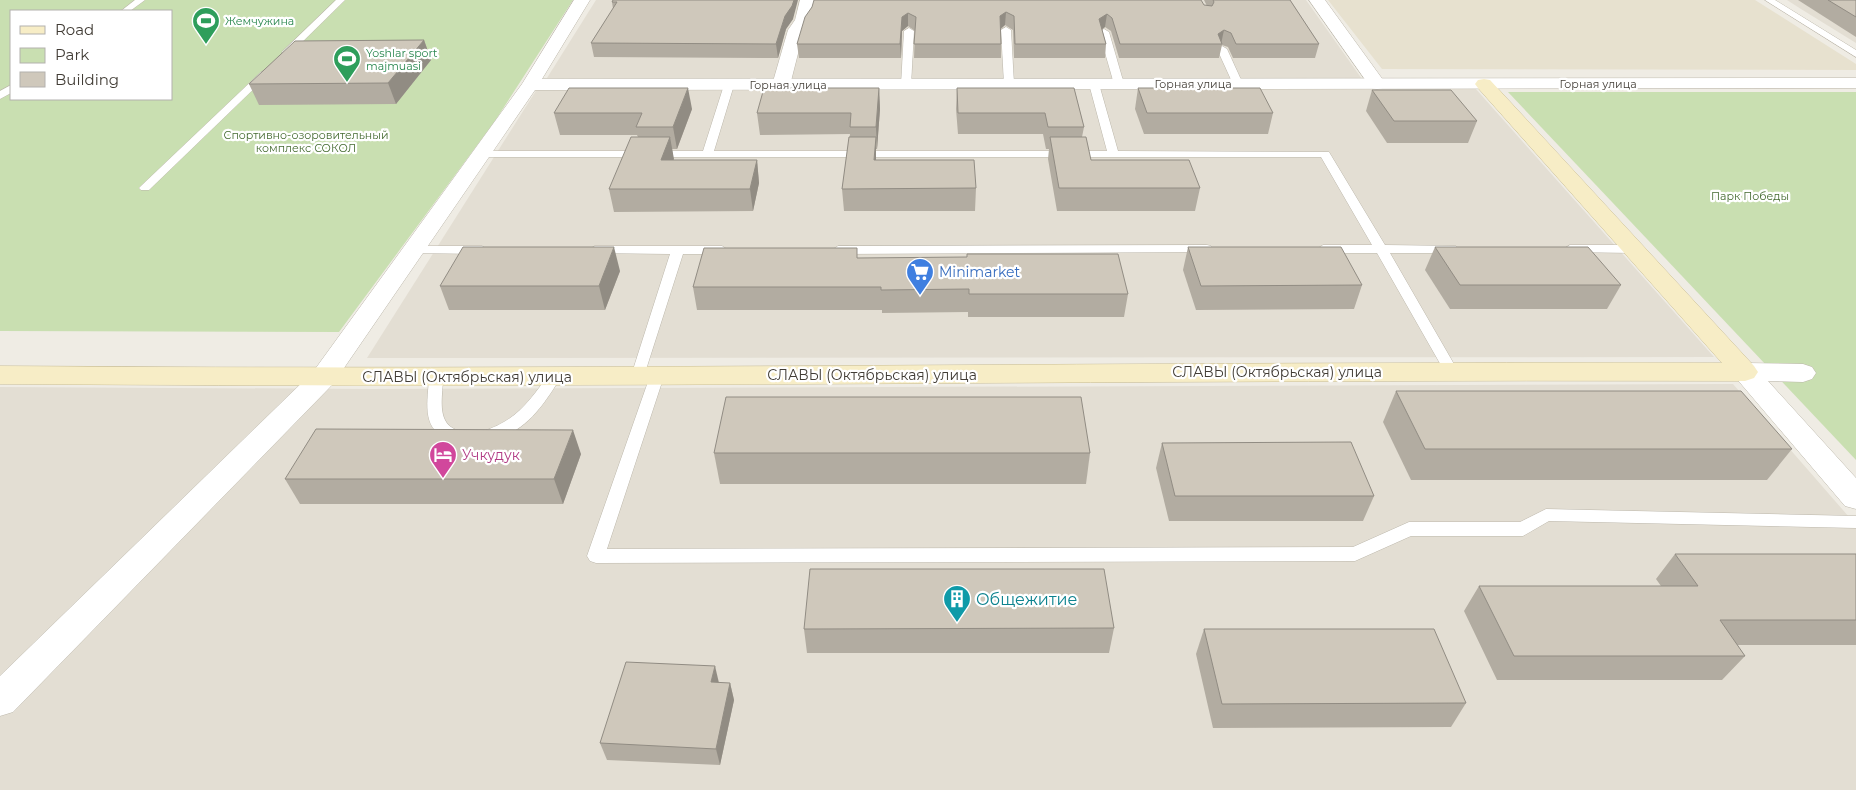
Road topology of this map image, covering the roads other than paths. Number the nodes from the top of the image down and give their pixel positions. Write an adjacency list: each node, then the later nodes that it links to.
1 (141, 0): 7 (lane)
2 (341, 0): 27 (lane)
3 (582, 0): 20 (street)
4 (808, 0): 22 (street)
5 (1317, 0): 18 (street)
6 (1768, 0): 12 (lane)
7 (126, 10)
8 (909, 30): 23 (lane)
9 (1006, 30): 14 (lane)
10 (1104, 32): 16 (lane)
11 (1222, 48): 17 (lane)
12 (1856, 54)
13 (1856, 83): 19 (street, Горная улица)
14 (1009, 84): 15 (street, Горная улица); 23 (street, Горная улица)
15 (1094, 84): 16 (street, Горная улица); 26 (lane)
16 (1119, 84): 17 (street, Горная улица)
17 (1238, 84): 18 (street, Горная улица)
18 (1377, 84): 19 (street, Горная улица)
19 (1484, 84): 33 (main road)
20 (530, 85): 21 (street, Горная улица); 24 (street)
21 (729, 85): 22 (street, Горная улица); 25 (lane)
22 (781, 85): 23 (street, Горная улица)
23 (906, 85)
24 (481, 154): 25 (lane); 34 (street)
25 (707, 154): 26 (lane)
26 (1113, 154): 30 (lane)
27 (145, 188)
28 (1222, 249): 39 (lane)
29 (1311, 249): 30 (lane)
30 (1380, 249): 31 (lane); 40 (lane)
31 (1468, 249)
32 (1556, 249): 33 (lane)
33 (1634, 249): 41 (main road)
34 (414, 250): 35 (lane); 46 (street)
35 (492, 250)
36 (580, 250): 37 (lane)
37 (678, 250): 38 (lane); 44 (lane)
38 (738, 250)
39 (827, 250)
40 (1451, 371): 41 (main road, СЛАВЫ (Октябрьская) улица); 44 (main road, СЛАВЫ (Октябрьская) улица)
41 (1744, 372): 42 (street); 48 (street)
42 (1802, 373)
43 (0, 376): 46 (main road, СЛАВЫ (Октябрьская) улица)
44 (647, 376): 45 (main road, СЛАВЫ (Октябрьская) улица); 49 (lane)
45 (554, 377): 47 (main road, СЛАВЫ (Октябрьская) улица); 47 (lane)
46 (323, 378): 47 (main road, СЛАВЫ (Октябрьская) улица); 50 (street)
47 (436, 378)
48 (1856, 498)
49 (1856, 522)
50 (0, 700)

